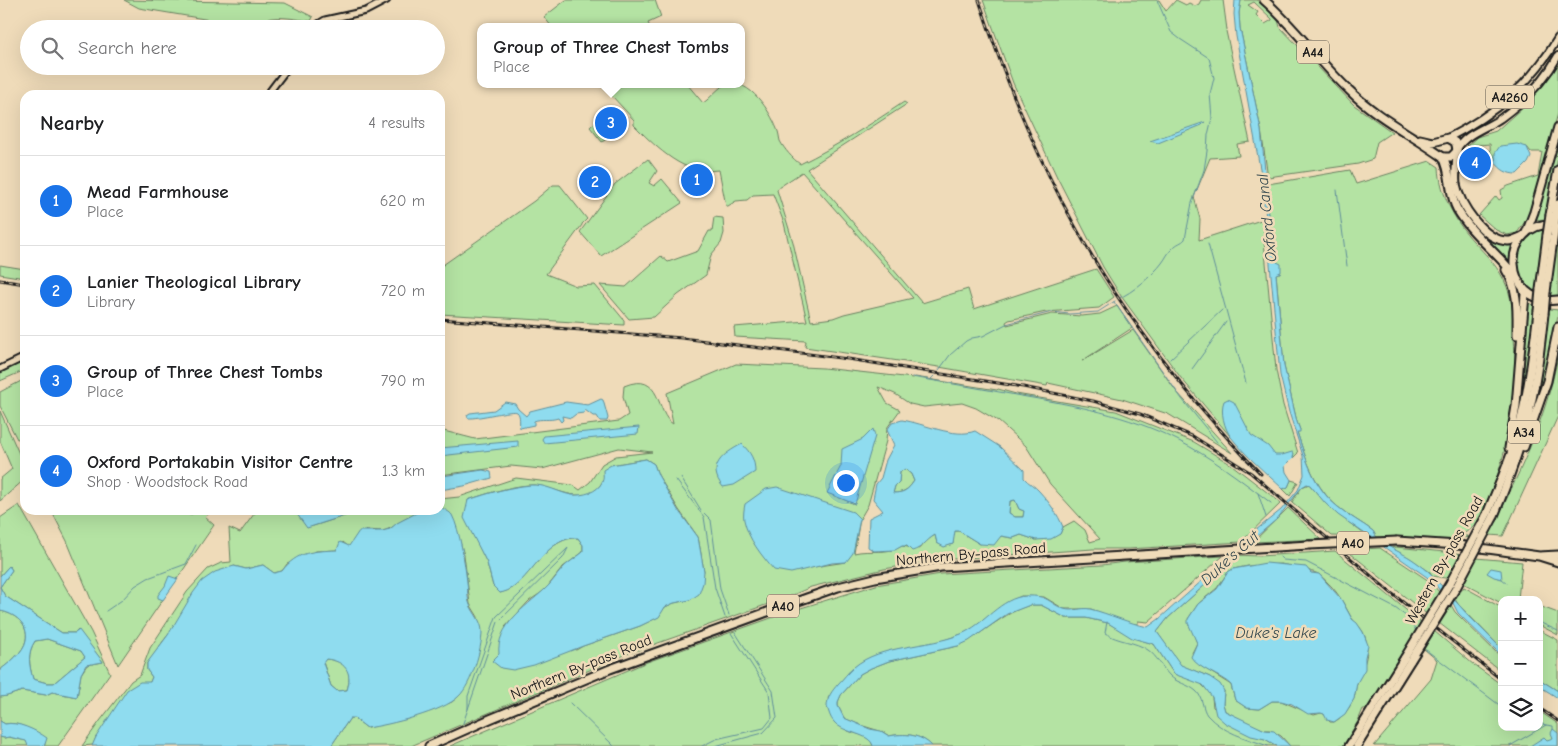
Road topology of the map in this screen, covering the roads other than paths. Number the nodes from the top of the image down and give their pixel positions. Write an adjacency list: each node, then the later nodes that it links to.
1 (387, 0): 3 (street)
2 (1264, 0): 9 (highway, A44)
3 (326, 20)
4 (1558, 38): 10 (main road, A4260)
5 (1558, 56): 11 (main road, A4260)
6 (282, 75): 7 (street)
7 (271, 90)
8 (1558, 127): 17 (highway)
9 (1417, 138): 10 (highway, A44); 12 (highway, A44)
10 (1444, 140): 11 (highway); 12 (highway)
11 (1457, 150): 12 (highway); 17 (highway)
12 (1442, 156): 18 (highway)
13 (1558, 170): 15 (highway, A34)
14 (1558, 204): 15 (highway, A34)
15 (1553, 214): 26 (highway, Western By-pass Road / A34, bridge)
16 (1558, 225): 17 (highway)
17 (1524, 235): 19 (highway)
18 (1490, 247): 19 (highway); 24 (highway)
19 (1516, 277): 20 (highway)
20 (1523, 288): 21 (highway); 24 (highway)
21 (1558, 300)
22 (1558, 327): 26 (highway)
23 (20, 359): 25 (street)
24 (1518, 360): 26 (highway)
25 (0, 369)
26 (1508, 473): 30 (highway, Western By-pass Road / A34, bridge)
27 (1558, 555): 28 (highway, A40)
28 (1539, 556): 29 (highway, A40); 31 (highway, Northern By-pass Road / A40, bridge)
29 (1558, 562)
30 (1408, 658): 32 (highway, Western By-pass Road / A34); 33 (highway, Western By-pass Road / A34)
31 (429, 746)
32 (1350, 746)
33 (1357, 746)

